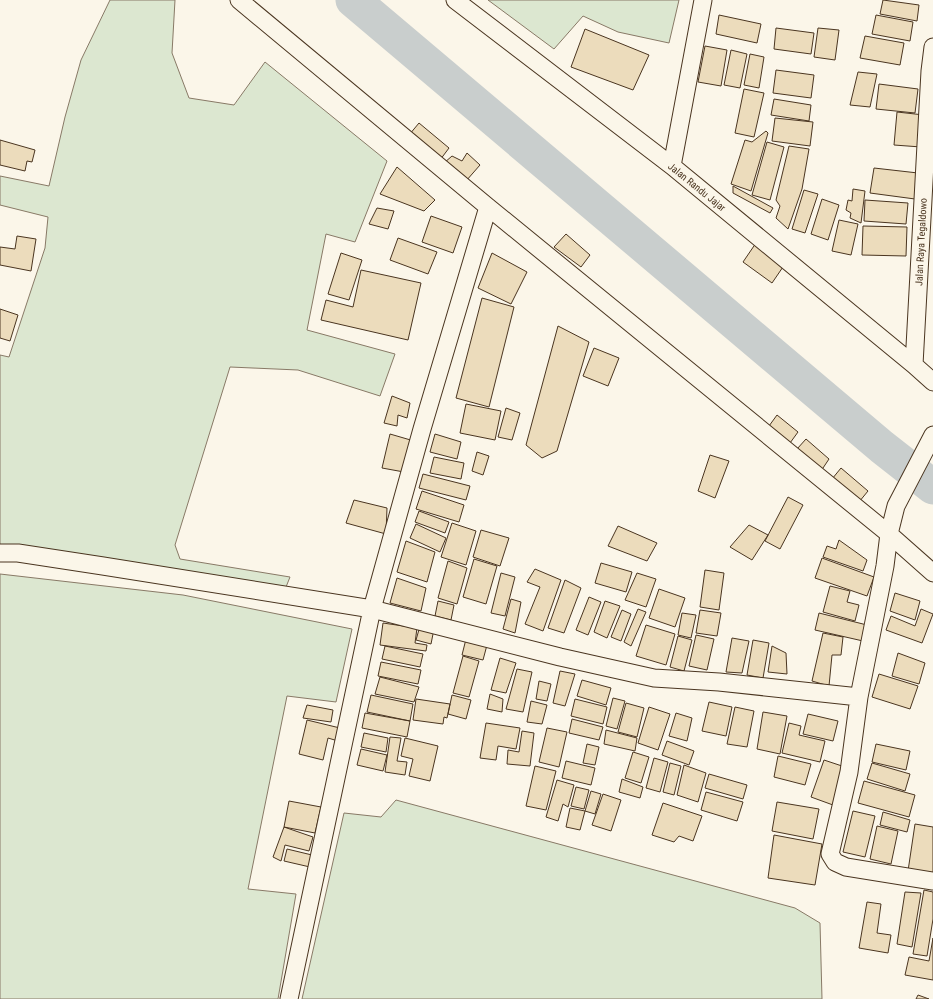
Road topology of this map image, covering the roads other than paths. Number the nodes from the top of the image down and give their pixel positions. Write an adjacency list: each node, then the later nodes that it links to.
1 (239, 0): 7 (street)
2 (455, 0): 6 (street, Jalan Randu Jajar)
3 (703, 0): 6 (street)
4 (933, 48): 5 (street, Jalan Raya Tegaldowo)
5 (932, 71): 8 (street, Jalan Raya Tegaldowo)
6 (672, 166): 8 (street, Jalan Randu Jajar)
7 (488, 207): 11 (street); 14 (street)
8 (914, 365): 9 (street, Jalan Randu Jajar)
9 (933, 382)
10 (933, 435): 11 (street)
11 (890, 534): 13 (street); 15 (street)
12 (0, 553): 14 (street)
13 (933, 573)
14 (372, 609): 15 (street); 17 (street)
15 (859, 697): 16 (street)
16 (933, 881)
17 (289, 999)

